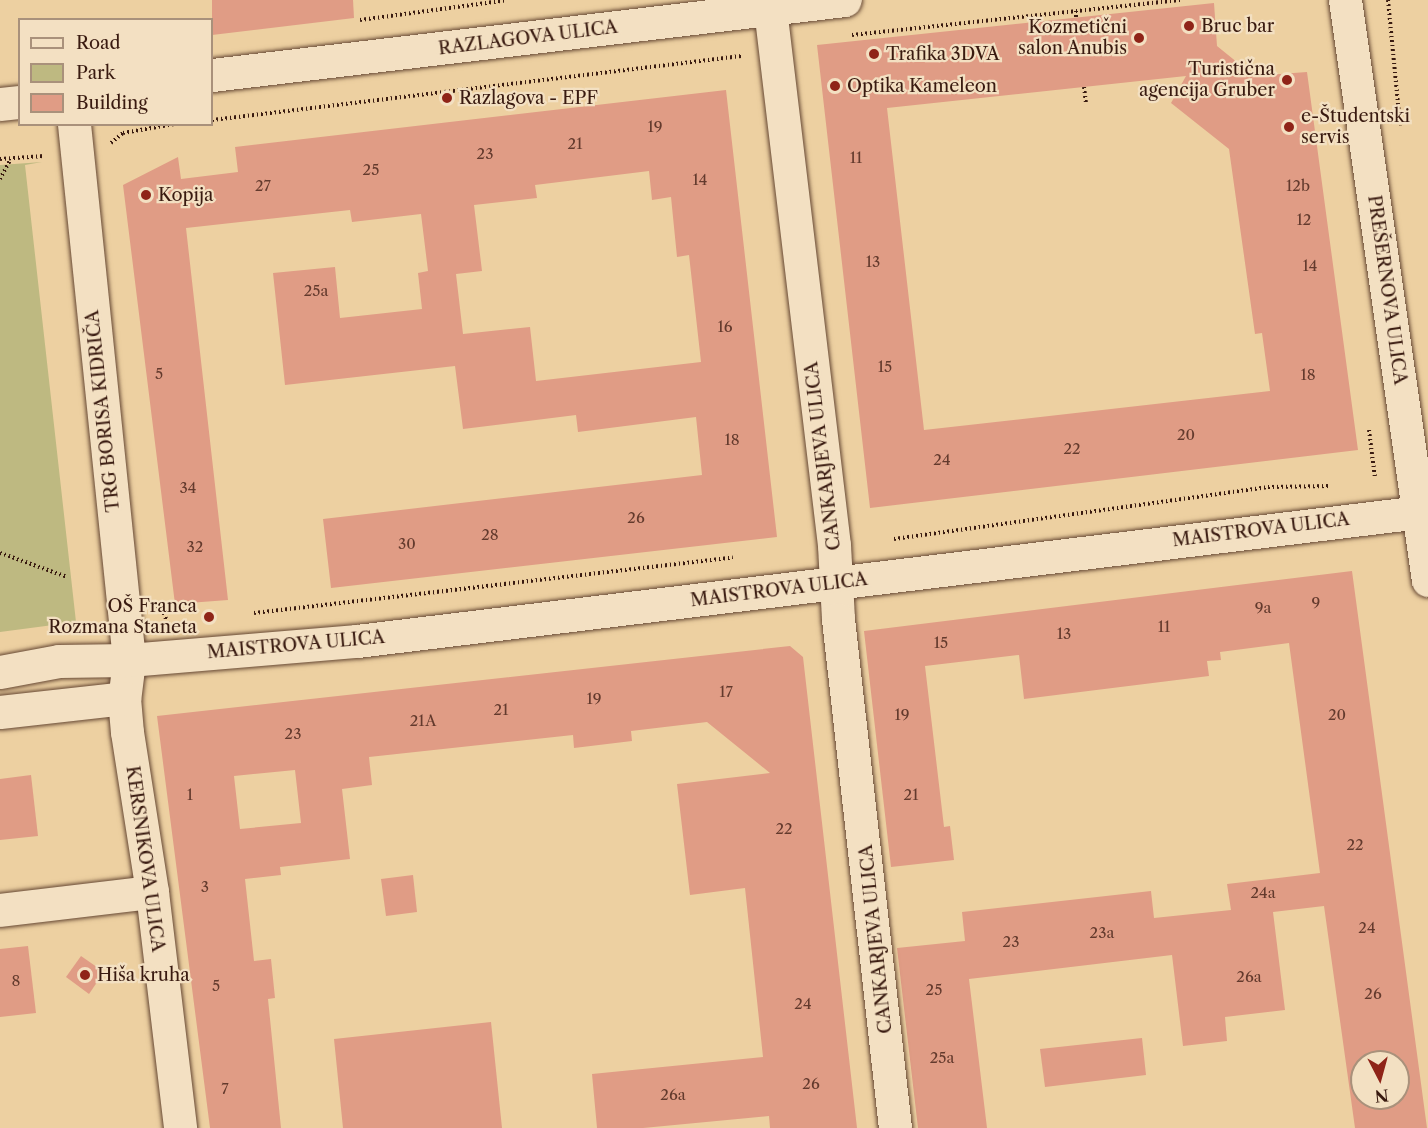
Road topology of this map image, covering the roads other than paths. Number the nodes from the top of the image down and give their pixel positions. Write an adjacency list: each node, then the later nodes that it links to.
1 (845, 0): 3 (street, RAZLAGOVA ULICA)
2 (1345, 0): 8 (street, PREŠERNOVA ULICA)
3 (769, 4): 4 (street, RAZLAGOVA ULICA); 10 (street, CANKARJEVA ULICA)
4 (213, 75)
5 (18, 102): 6 (street)
6 (0, 104)
7 (75, 140): 11 (street, TRG BORISA KIDRIČA)
8 (1423, 511): 9 (street, PREŠERNOVA ULICA); 10 (street, MAISTROVA ULICA)
9 (1428, 580)
10 (837, 582): 11 (street, MAISTROVA ULICA); 18 (street, CANKARJEVA ULICA)
11 (129, 660): 12 (street, MAISTROVA ULICA); 13 (street, TRG BORISA KIDRIČA)
12 (0, 672)
13 (124, 698): 14 (street); 15 (street, KERSNIKOVA ULICA)
14 (0, 712)
15 (152, 892): 16 (street); 17 (street, KERSNIKOVA ULICA)
16 (0, 910)
17 (180, 1128)
18 (895, 1128)

